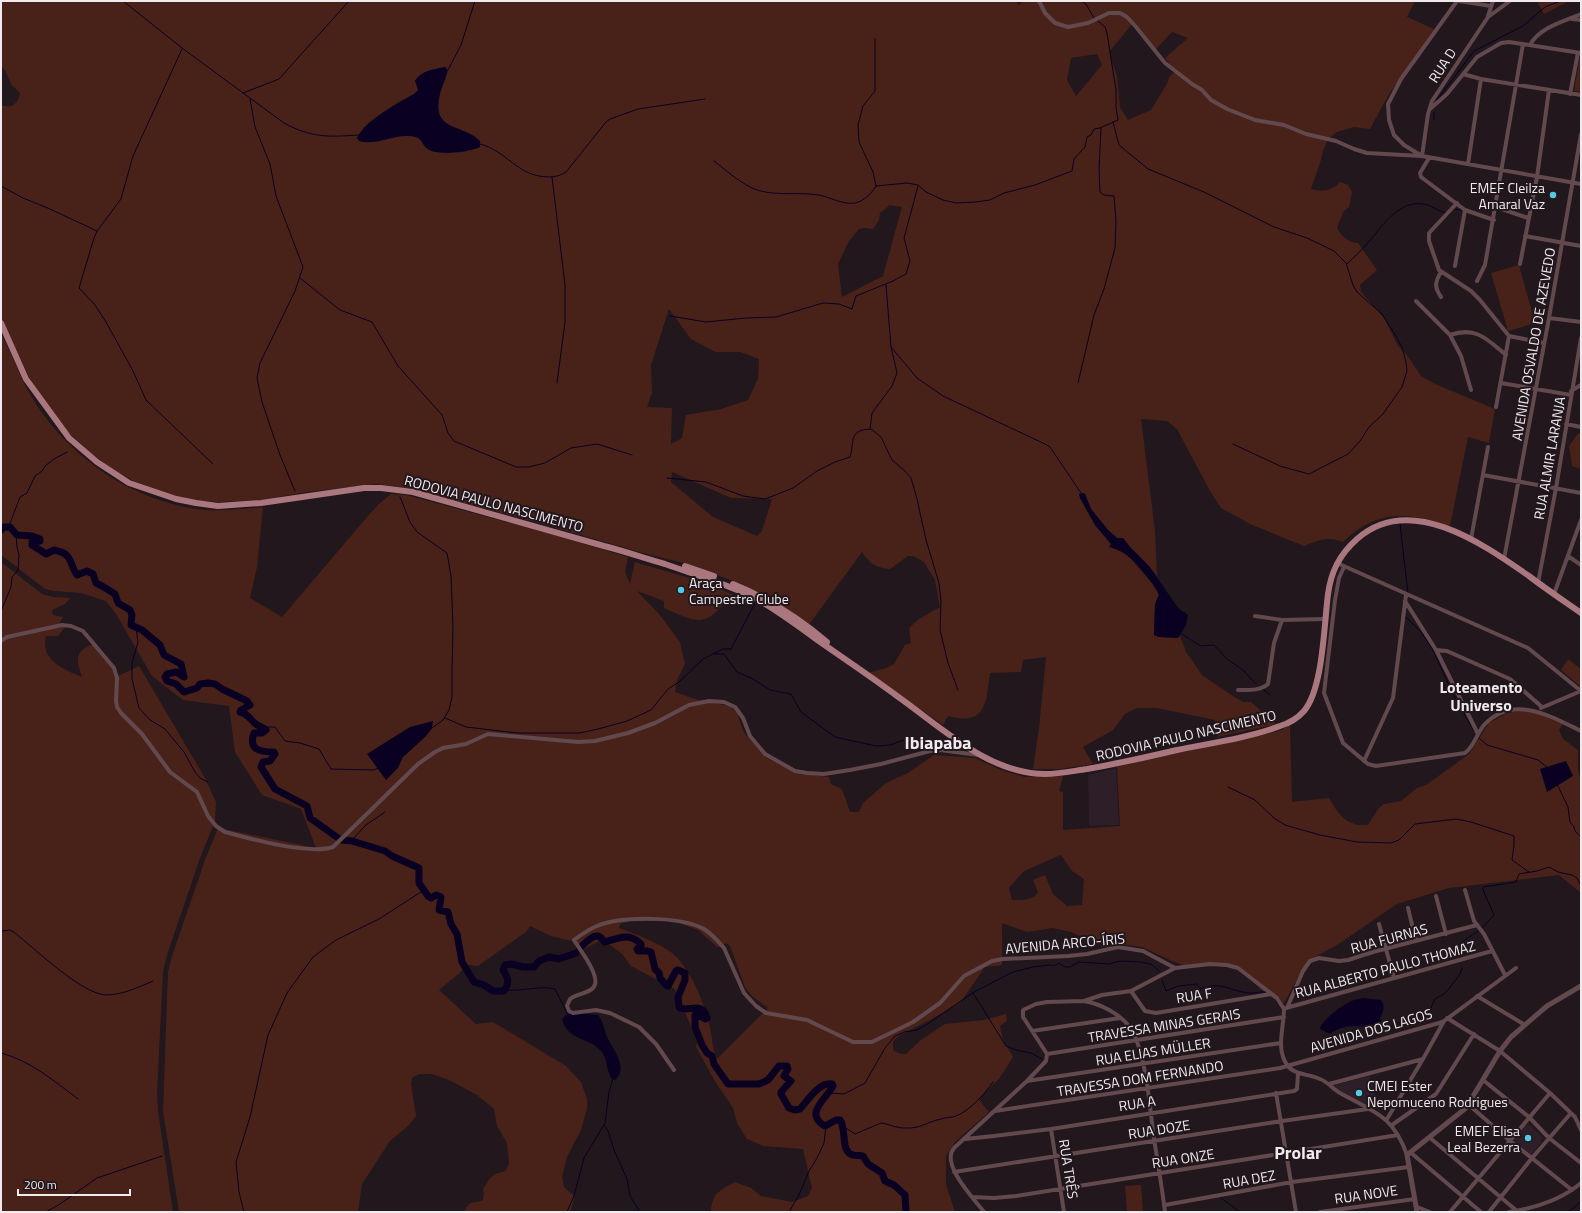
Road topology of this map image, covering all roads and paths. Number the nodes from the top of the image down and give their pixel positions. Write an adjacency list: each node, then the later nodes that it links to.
1 (1039, 1): 21 (street)
2 (1458, 1): 5 (street); 21 (street)
3 (1493, 1): 5 (street)
4 (1510, 1): 7 (street, RUA D)
5 (1491, 6): 7 (street)
6 (1581, 14): 8 (street)
7 (1488, 17): 19 (street, RUA D)
8 (1571, 18): 9 (street); 11 (street)
9 (1581, 20)
10 (1523, 44): 11 (street); 13 (street); 15 (street)
11 (1530, 45): 12 (street)
12 (1580, 53): 17 (street)
13 (1463, 74): 14 (street); 19 (street)
14 (1481, 79): 15 (street); 23 (street)
15 (1516, 85): 16 (street); 24 (street)
16 (1550, 90): 17 (street); 25 (street)
17 (1570, 94): 18 (street)
18 (1581, 96)
19 (1429, 110): 21 (street, RUA D)
20 (1581, 134): 26 (street, AVENIDA OSVALDO DE AZEVEDO)
21 (1422, 156): 22 (street)
22 (1429, 158): 23 (street); 28 (street)
23 (1468, 164): 24 (street)
24 (1502, 170): 25 (street); 29 (street)
25 (1537, 177): 26 (street); 31 (street)
26 (1573, 183): 27 (street); 34 (street, AVENIDA OSVALDO DE AZEVEDO)
27 (1581, 184)
28 (1457, 203): 30 (street); 38 (street)
29 (1496, 207): 31 (street); 32 (street)
30 (1465, 210): 32 (street); 37 (street)
31 (1528, 218): 33 (street)
32 (1494, 220): 39 (street)
33 (1525, 236): 34 (street); 36 (street)
34 (1562, 243): 35 (street); 42 (street, AVENIDA OSVALDO DE AZEVEDO)
35 (1581, 246)
36 (1520, 264)
37 (1455, 266)
38 (1441, 272): 40 (street); 46 (street)
39 (1477, 281)
40 (1441, 297)
41 (1416, 301): 45 (street)
42 (1549, 318): 43 (street); 48 (street, AVENIDA OSVALDO DE AZEVEDO)
43 (1581, 322)
44 (1, 324): 88 (main road, RODOVIA PAULO NASCIMENTO)
45 (1450, 335): 49 (street); 53 (street)
46 (1509, 336): 48 (street); 49 (street)
47 (1581, 338): 54 (street, RUA ALMIR LARANJA)
48 (1544, 342): 52 (street, AVENIDA OSVALDO DE AZEVEDO)
49 (1506, 355): 50 (street)
50 (1500, 383): 52 (street); 55 (street)
51 (1581, 385): 54 (street)
52 (1536, 389): 54 (street); 60 (street, AVENIDA OSVALDO DE AZEVEDO)
53 (1471, 390)
54 (1571, 393): 56 (street, RUA ALMIR LARANJA)
55 (1496, 407)
56 (1566, 424): 57 (street); 61 (street, RUA ALMIR LARANJA)
57 (1581, 427)
58 (1488, 447): 59 (street)
59 (1483, 475): 60 (street); 64 (street)
60 (1519, 482): 61 (street); 66 (street, AVENIDA OSVALDO DE AZEVEDO)
61 (1556, 488): 62 (street); 70 (street, RUA ALMIR LARANJA)
62 (1581, 493)
63 (1581, 520): 65 (street)
64 (1471, 539): 66 (main road, RODOVIA PAULO NASCIMENTO); 67 (main road, RODOVIA PAULO NASCIMENTO)
65 (1568, 556): 68 (street); 71 (street)
66 (1504, 559): 70 (main road, RODOVIA PAULO NASCIMENTO)
67 (1337, 563): 69 (street); 76 (main road, RODOVIA PAULO NASCIMENTO)
68 (1581, 565)
69 (1344, 567): 72 (street); 80 (street)
70 (1538, 583): 71 (main road, RODOVIA PAULO NASCIMENTO)
71 (1554, 594): 74 (main road, RODOVIA PAULO NASCIMENTO)
72 (1406, 595): 73 (street); 83 (street)
73 (1405, 601): 81 (street); 89 (street)
74 (1581, 613)
75 (1255, 616): 77 (street)
76 (1325, 619): 77 (street); 79 (main road, RODOVIA PAULO NASCIMENTO)
77 (1282, 620): 82 (street)
78 (1, 640): 88 (street)
79 (1322, 641): 80 (street); 88 (main road, RODOVIA PAULO NASCIMENTO)
80 (1330, 642): 89 (street)
81 (1436, 650): 84 (street); 87 (street)
82 (1238, 690)
83 (1581, 691): 84 (street)
84 (1542, 707): 85 (street)
85 (1538, 712): 86 (street); 87 (street)
86 (1581, 732)
87 (1478, 734): 89 (street)
88 (980, 755)
89 (1364, 761)
90 (1465, 890): 94 (street)
91 (1436, 896): 95 (street)
92 (1408, 908): 96 (street)
93 (1379, 924): 97 (street)
94 (1477, 925): 95 (street, RUA FURNAS); 98 (street)
95 (1446, 934): 96 (street, RUA FURNAS)
96 (1416, 941): 97 (street, RUA FURNAS)
97 (1386, 949): 102 (street); 108 (street, RUA FURNAS)
98 (1492, 951): 101 (street); 102 (street, RUA ALBERTO PAULO THOMAZ)
99 (1175, 968): 104 (street); 105 (street); 122 (street, AVENIDA ARCO-ÍRIS)
100 (1516, 968): 101 (street, AVENIDA DOS LAGOS)
101 (1506, 975): 106 (street, AVENIDA DOS LAGOS)
102 (1394, 978): 108 (street, RUA ALBERTO PAULO THOMAZ)
103 (1581, 986): 112 (street)
104 (1131, 991): 105 (street, RUA F); 107 (street)
105 (1271, 994): 108 (street)
106 (1477, 996): 111 (street, AVENIDA DOS LAGOS); 112 (street)
107 (1084, 1000): 110 (street); 113 (street)
108 (1286, 1008): 109 (street)
109 (1284, 1017): 115 (street, TRAVESSA MINAS GERAIS); 116 (street)
110 (1120, 1018): 113 (street); 115 (street)
111 (1446, 1019): 114 (street); 119 (street); 121 (street, AVENIDA DOS LAGOS)
112 (1525, 1025): 117 (street)
113 (1032, 1032): 118 (street)
114 (1474, 1034): 117 (street); 138 (street)
115 (1137, 1040): 118 (street, TRAVESSA MINAS GERAIS); 120 (street)
116 (1281, 1043): 120 (street, RUA ELIAS MÜLLER); 121 (street)
117 (1500, 1051): 124 (street); 129 (street)
118 (1047, 1054): 125 (street)
119 (1424, 1058): 126 (street); 136 (street)
120 (1143, 1064): 125 (street, RUA ELIAS MÜLLER); 127 (street)
121 (1288, 1065): 123 (street); 127 (street, TRAVESSA DOM FERNANDO)
122 (674, 1070)
123 (1298, 1074): 126 (street); 128 (street, RUA A)
124 (1483, 1080): 130 (street); 135 (street)
125 (1027, 1081): 132 (street)
126 (1329, 1084): 131 (street)
127 (1147, 1088): 132 (street, TRAVESSA DOM FERNANDO); 133 (street)
128 (1276, 1093): 133 (street, RUA A); 137 (street)
129 (1550, 1093): 134 (street); 135 (street)
130 (1469, 1105): 142 (street); 145 (street)
131 (1368, 1109): 136 (street); 137 (street, RUA DOZE)
132 (995, 1111): 144 (street)
133 (1151, 1112): 139 (street, RUA A); 146 (street)
134 (1571, 1113): 140 (street); 143 (street)
135 (1528, 1117): 143 (street); 145 (street)
136 (1387, 1119): 138 (street)
137 (1282, 1121): 146 (street, RUA DOZE); 147 (street)
138 (1392, 1125): 141 (street)
139 (1051, 1129): 144 (street, RUA A); 149 (street, RUA TRÊS)
140 (1581, 1130)
141 (1398, 1135): 147 (street, RUA ONZE); 148 (street)
142 (1429, 1137): 148 (street); 155 (street)
143 (1549, 1138): 150 (street); 151 (street)
144 (965, 1139): 153 (street)
145 (1509, 1140): 150 (street); 155 (street)
146 (1154, 1141): 149 (street, RUA DOZE); 154 (street)
147 (1287, 1152): 154 (street, RUA ONZE); 156 (street)
148 (1408, 1153): 152 (street); 160 (street)
149 (1055, 1156): 153 (street, RUA DOZE); 158 (street, RUA TRÊS)
150 (1532, 1158): 159 (street); 162 (street)
151 (1581, 1163)
152 (1409, 1167): 156 (street, RUA DEZ); 163 (street)
153 (954, 1172): 161 (street)
154 (1160, 1172): 158 (street, RUA ONZE); 164 (street)
155 (1479, 1178): 160 (street); 162 (street)
156 (1292, 1182): 164 (street, RUA DEZ); 170 (street)
157 (1581, 1183): 159 (street)
158 (1061, 1188): 161 (street, RUA ONZE); 168 (street, RUA TRÊS)
159 (1572, 1190): 166 (street)
160 (1464, 1196): 173 (street); 174 (street)
161 (972, 1197): 167 (street)
162 (1502, 1197): 166 (street); 175 (street)
163 (1415, 1199): 165 (street); 171 (street, RUA NOVE)
164 (1165, 1205): 169 (street)
165 (1417, 1210): 172 (street)
166 (1517, 1211): 176 (street)
167 (984, 1212)
168 (1064, 1212)
169 (1165, 1212)
170 (1296, 1212)
171 (1320, 1212)
172 (1430, 1212)
173 (1450, 1212)
174 (1481, 1212)
175 (1489, 1212)
176 (1509, 1212)

